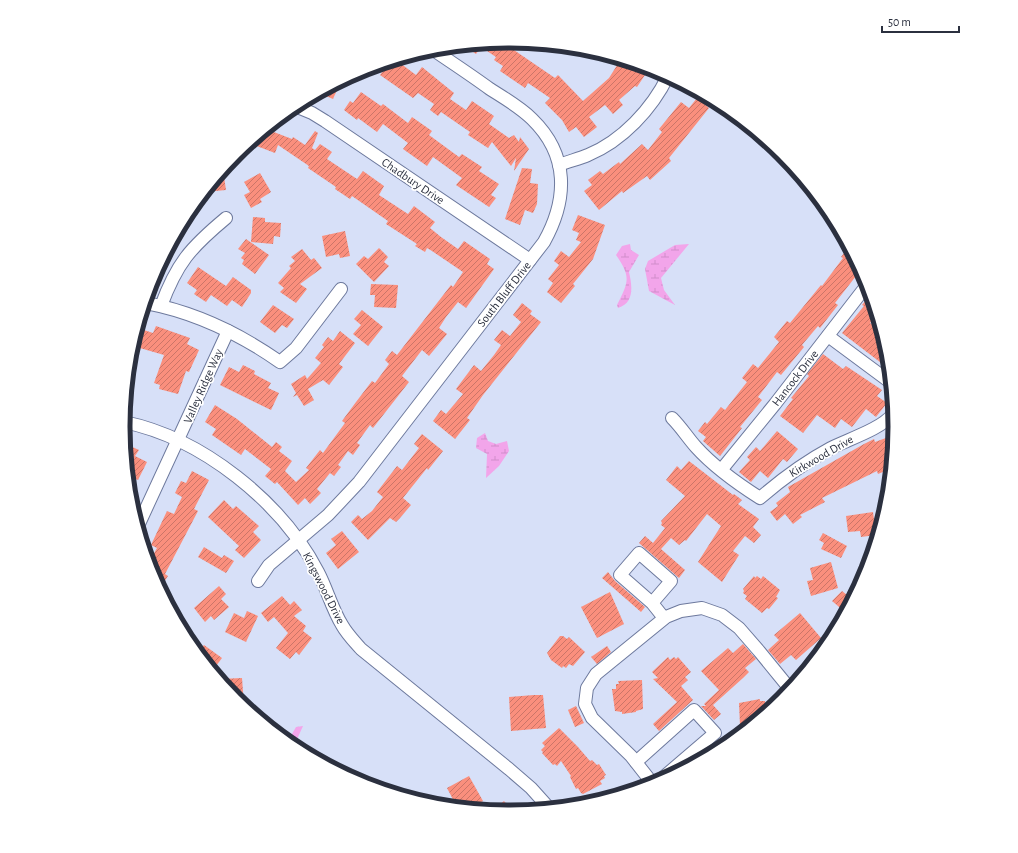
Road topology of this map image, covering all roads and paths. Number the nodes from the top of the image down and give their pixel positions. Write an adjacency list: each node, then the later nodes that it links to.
1 (440, 54): 4 (street, South Bluff Drive)
2 (664, 82): 4 (street)
3 (302, 110): 6 (street, Chadbury Drive)
4 (559, 165): 6 (street, South Bluff Drive)
5 (226, 218): 10 (street)
6 (530, 260): 20 (street, South Bluff Drive)
7 (341, 289): 11 (street)
8 (862, 291): 12 (street, Hancock Drive)
9 (151, 304): 10 (street)
10 (161, 306): 11 (street)
11 (228, 331): 17 (street, Valley Ridge Way)
12 (828, 336): 13 (street); 18 (street, Hancock Drive)
13 (884, 378)
14 (672, 418): 18 (street, Kirkwood Drive)
15 (888, 418): 18 (street, Kirkwood Drive)
16 (130, 424): 17 (street, Kingswood Drive)
17 (178, 441): 19 (street, Valley Ridge Way); 20 (street, Kingswood Drive)
18 (722, 469)
19 (142, 518)
20 (298, 540): 21 (street, South Bluff Drive); 28 (street, Kingswood Drive)
21 (258, 581)
22 (652, 603): 23 (street)
23 (664, 618): 24 (street); 25 (street)
24 (786, 684)
25 (636, 762): 26 (street); 27 (street)
26 (677, 765)
27 (648, 778)
28 (545, 803)

